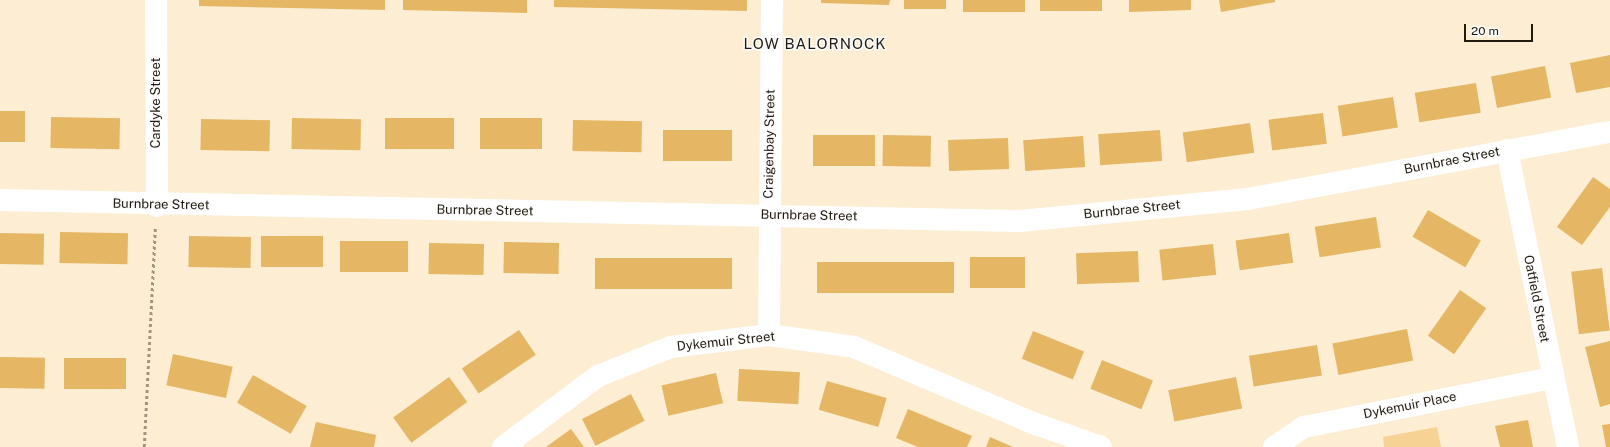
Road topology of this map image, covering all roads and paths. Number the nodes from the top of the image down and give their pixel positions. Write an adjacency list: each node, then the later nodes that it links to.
1 (156, 0): 6 (street, Cardyke Street)
2 (772, 0): 7 (street, Craigenbay Street)
3 (1610, 132): 4 (street, Burnbrae Street)
4 (1507, 150): 7 (street, Burnbrae Street); 9 (street, Oatfield Street)
5 (0, 200): 6 (street, Burnbrae Street)
6 (156, 206): 7 (street, Burnbrae Street); 10 (path)
7 (768, 215): 8 (street, Craigenbay Street)
8 (769, 335): 11 (street, Dykemuir Street); 12 (street, Dykemuir Street)
9 (1551, 378): 13 (street, Dykemuir Place); 14 (street, Oatfield Street)
10 (144, 447)
11 (503, 447)
12 (1101, 447)
13 (1274, 447)
14 (1568, 447)

